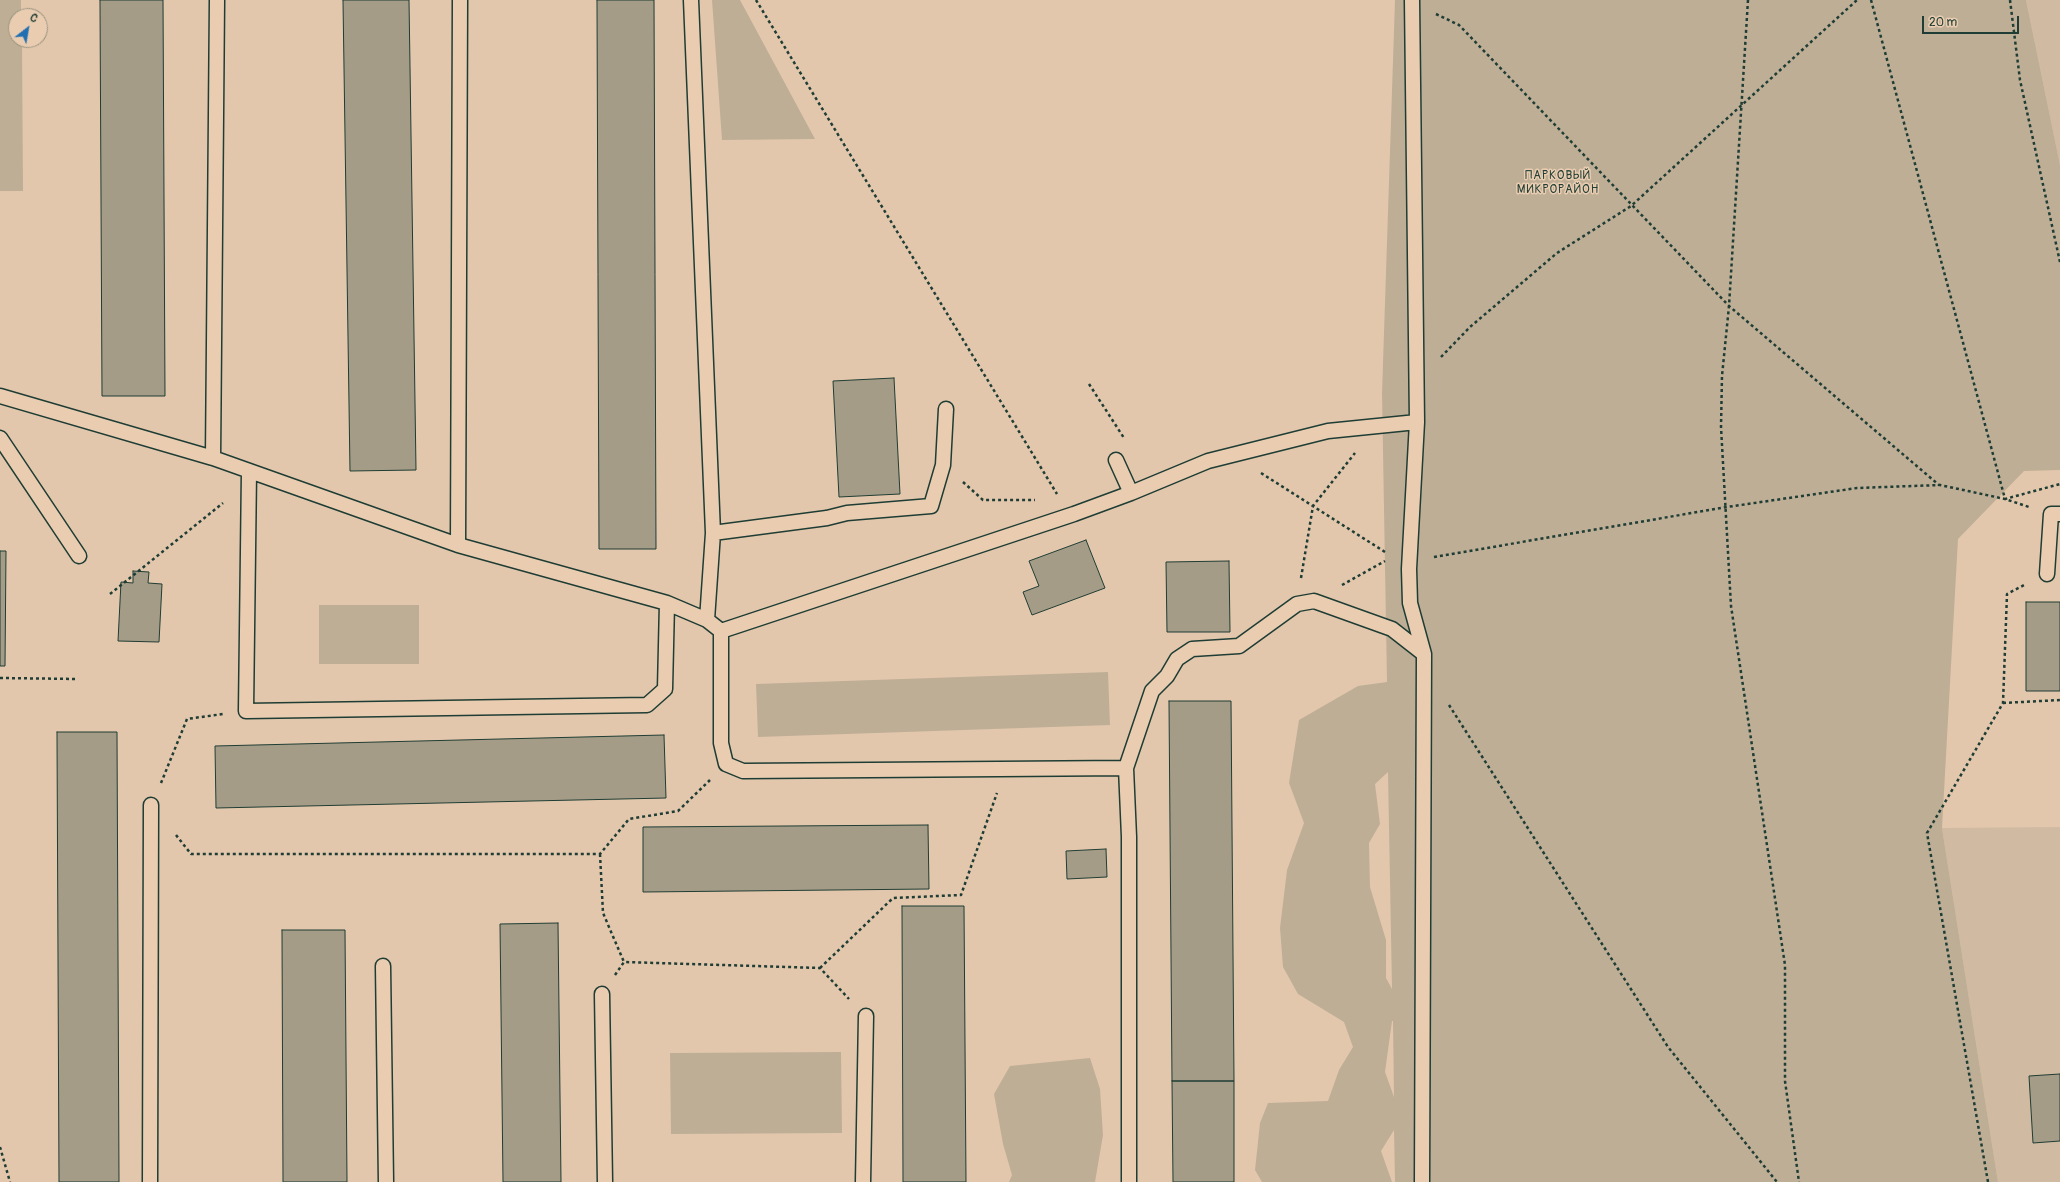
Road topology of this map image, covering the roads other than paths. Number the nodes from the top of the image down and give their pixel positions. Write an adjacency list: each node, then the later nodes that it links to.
1 (217, 0): 9 (lane)
2 (460, 0): 15 (lane)
3 (691, 0): 14 (lane)
4 (1412, 1): 7 (lane)
5 (0, 396): 9 (lane)
6 (946, 409): 14 (lane)
7 (1418, 422): 12 (lane); 21 (lane)
8 (0, 438): 16 (lane)
9 (213, 458): 11 (lane)
10 (1116, 460): 12 (lane)
11 (249, 476): 15 (lane); 18 (lane)
12 (1131, 494): 20 (lane)
13 (2055, 514): 17 (lane)
14 (714, 533): 19 (lane)
15 (458, 544): 18 (lane)
16 (79, 556)
17 (2047, 574)
18 (667, 603): 19 (lane)
19 (706, 620): 20 (lane)
20 (721, 630): 22 (lane)
21 (1424, 654): 22 (lane); 32 (lane)
22 (1126, 768): 31 (lane)
23 (151, 805): 27 (lane)
24 (383, 966): 28 (lane)
25 (602, 994): 29 (lane)
26 (866, 1016): 30 (lane)
27 (150, 1182)
28 (386, 1182)
29 (605, 1182)
30 (862, 1182)
31 (1129, 1182)
32 (1422, 1182)

